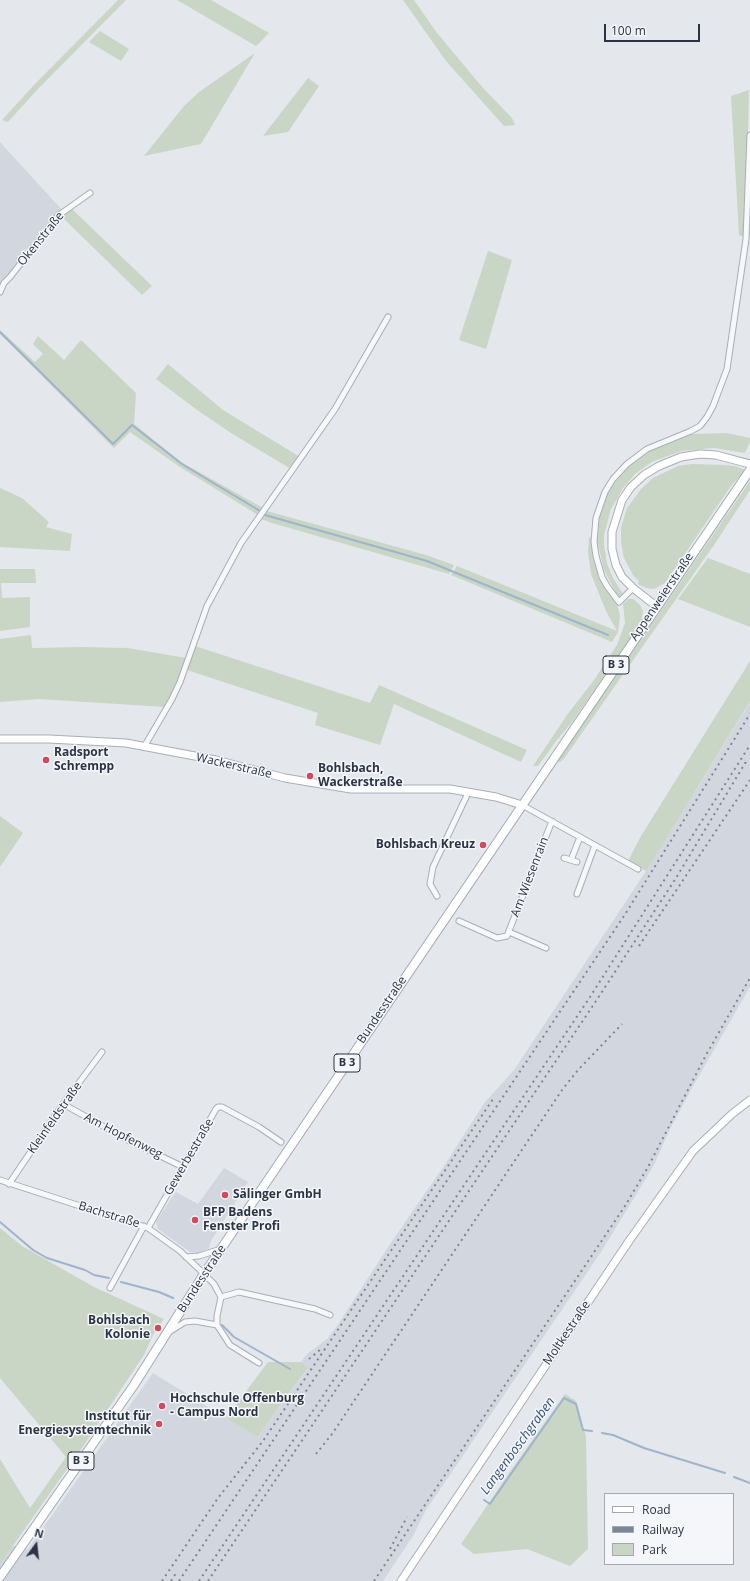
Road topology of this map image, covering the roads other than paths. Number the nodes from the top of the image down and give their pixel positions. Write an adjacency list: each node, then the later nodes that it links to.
1 (750, 135): 7 (street)
2 (90, 193): 3 (street, Okenstraße)
3 (0, 292)
4 (388, 317): 10 (street)
5 (750, 464): 7 (street)
6 (750, 470): 8 (main road, Appenweierstraße / B 3)
7 (633, 588): 8 (street)
8 (656, 606): 12 (main road, Appenweierstraße / B 3)
9 (0, 739): 10 (street, Wackerstraße)
10 (144, 746): 11 (street, Wackerstraße)
11 (468, 793): 12 (street, Wackerstraße); 21 (street)
12 (522, 805): 13 (street, Wackerstraße); 33 (main road, Bundesstraße / B 3)
13 (552, 821): 14 (street, Wackerstraße); 23 (street, Am Wiesenrain)
14 (580, 837): 15 (street, Wackerstraße); 17 (street)
15 (595, 845): 19 (street, Wackerstraße); 20 (street)
16 (564, 858): 17 (street)
17 (570, 860): 18 (street)
18 (577, 862)
19 (638, 869)
20 (577, 894)
21 (437, 896)
22 (459, 921): 23 (street, Am Wiesenrain)
23 (509, 932): 24 (street, Am Wiesenrain)
24 (546, 948)
25 (102, 1052): 27 (street, Kleinfeldstraße)
26 (750, 1100): 43 (street, Moltkestraße)
27 (63, 1104): 29 (street, Am Hopfenweg); 31 (street, Kleinfeldstraße)
28 (281, 1142): 29 (street, Gewerbestraße)
29 (183, 1167): 32 (street, Gewerbestraße)
30 (0, 1180): 31 (street, Bachstraße)
31 (9, 1184): 32 (street, Bachstraße)
32 (146, 1227): 34 (street, Bachstraße); 36 (street)
33 (222, 1249): 34 (street); 35 (main road, Bundesstraße / B 3)
34 (186, 1257): 35 (street, Bachstraße)
35 (204, 1274): 37 (street, Bachstraße); 40 (main road, Bundesstraße / B 3)
36 (110, 1288)
37 (221, 1297): 38 (street); 39 (street)
38 (330, 1315)
39 (217, 1325): 40 (street); 41 (street)
40 (168, 1334): 42 (main road, Bundesstraße / B 3)
41 (259, 1364)
42 (0, 1577)
43 (401, 1581)

